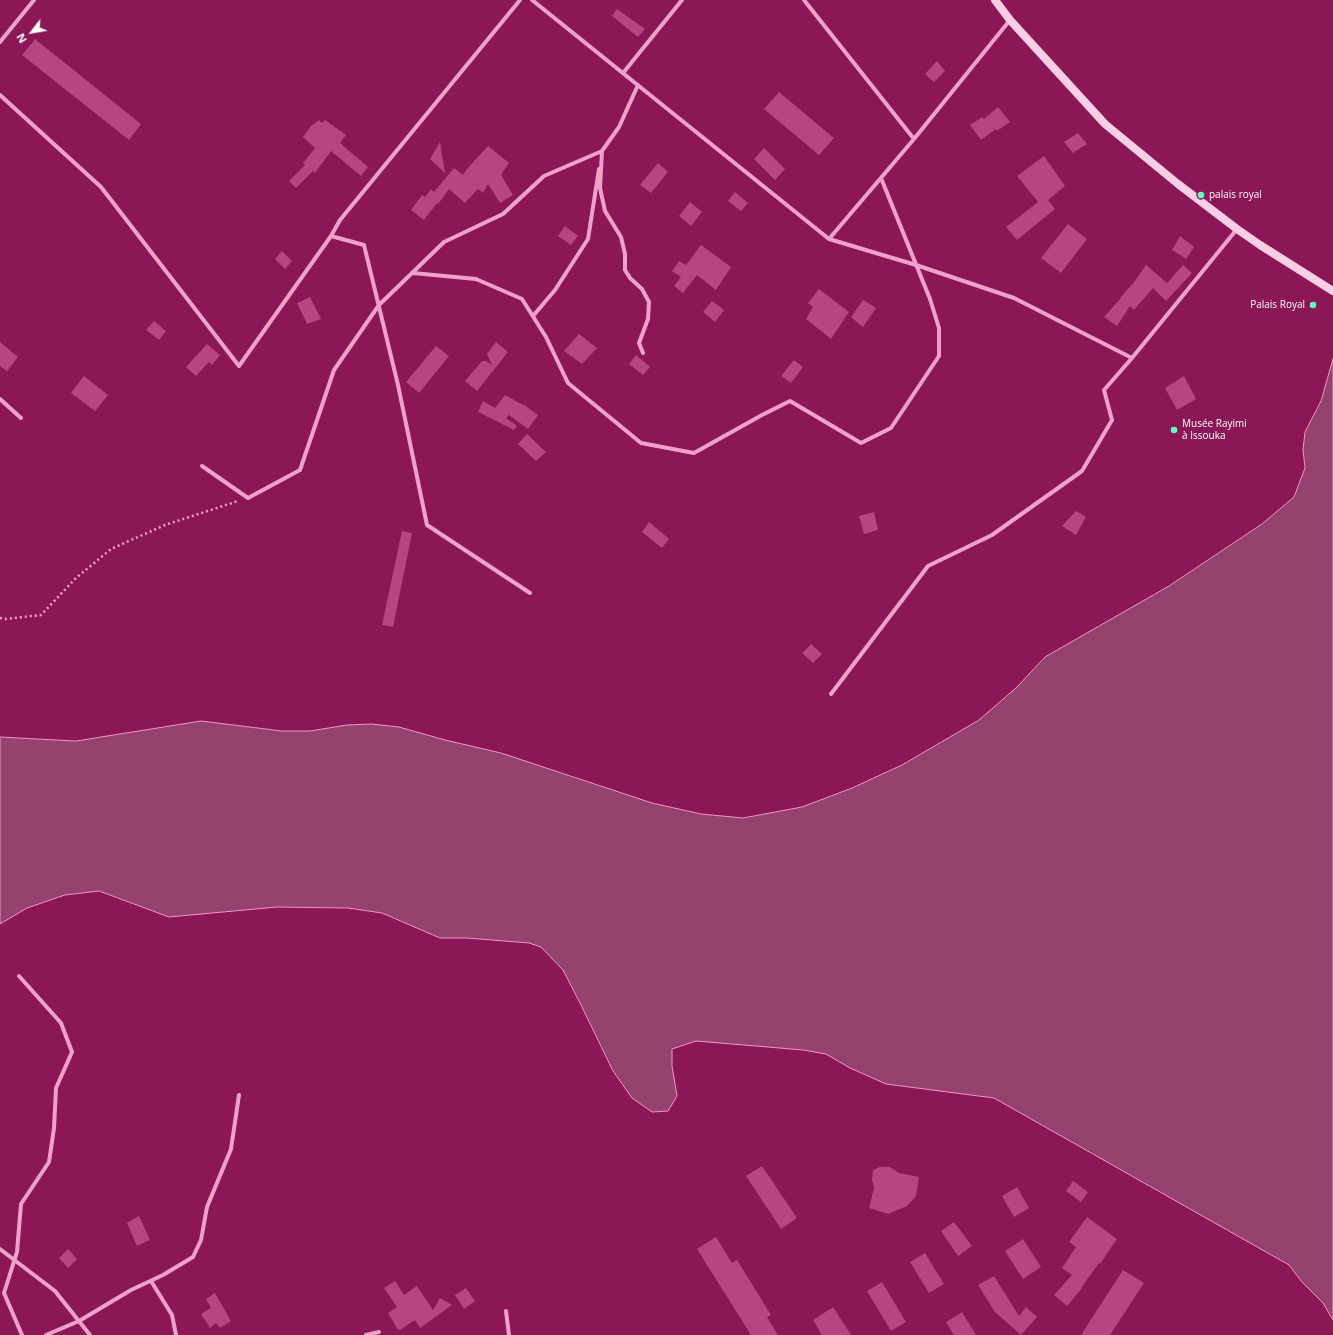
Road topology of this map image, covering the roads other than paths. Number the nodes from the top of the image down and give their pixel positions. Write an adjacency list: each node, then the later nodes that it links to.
1 (34, 0): 8 (street)
2 (520, 0): 16 (street)
3 (532, 0): 9 (street)
4 (682, 0): 9 (street)
5 (804, 0): 12 (street)
6 (995, 0): 7 (street)
7 (1010, 20): 12 (street); 15 (street)
8 (0, 42)
9 (623, 73): 10 (street)
10 (638, 85): 13 (street); 17 (street)
11 (0, 95): 16 (street)
12 (914, 139): 14 (street)
13 (602, 151): 19 (street); 22 (street); 23 (street)
14 (880, 178): 17 (street); 18 (street)
15 (1237, 229): 20 (street); 24 (street)
16 (331, 236): 21 (street)
17 (830, 239): 18 (street)
18 (916, 265): 22 (street); 24 (street)
19 (413, 273): 21 (street); 22 (street)
20 (1333, 291)
21 (379, 305): 27 (street); 28 (street)
22 (532, 316)
23 (644, 353)
24 (1132, 358): 29 (street)
25 (0, 399): 26 (street)
26 (21, 418)
27 (202, 466)
28 (530, 593)
29 (831, 694)
30 (19, 976): 33 (street)
31 (239, 1095): 34 (street)
32 (0, 1249): 33 (street)
33 (14, 1261): 36 (street); 38 (street)
34 (151, 1280): 36 (street); 41 (street)
35 (506, 1311): 43 (street)
36 (79, 1321): 39 (street); 40 (street)
37 (379, 1332): 42 (street)
38 (22, 1335)
39 (46, 1335)
40 (90, 1335)
41 (176, 1335)
42 (366, 1335)
43 (509, 1335)

